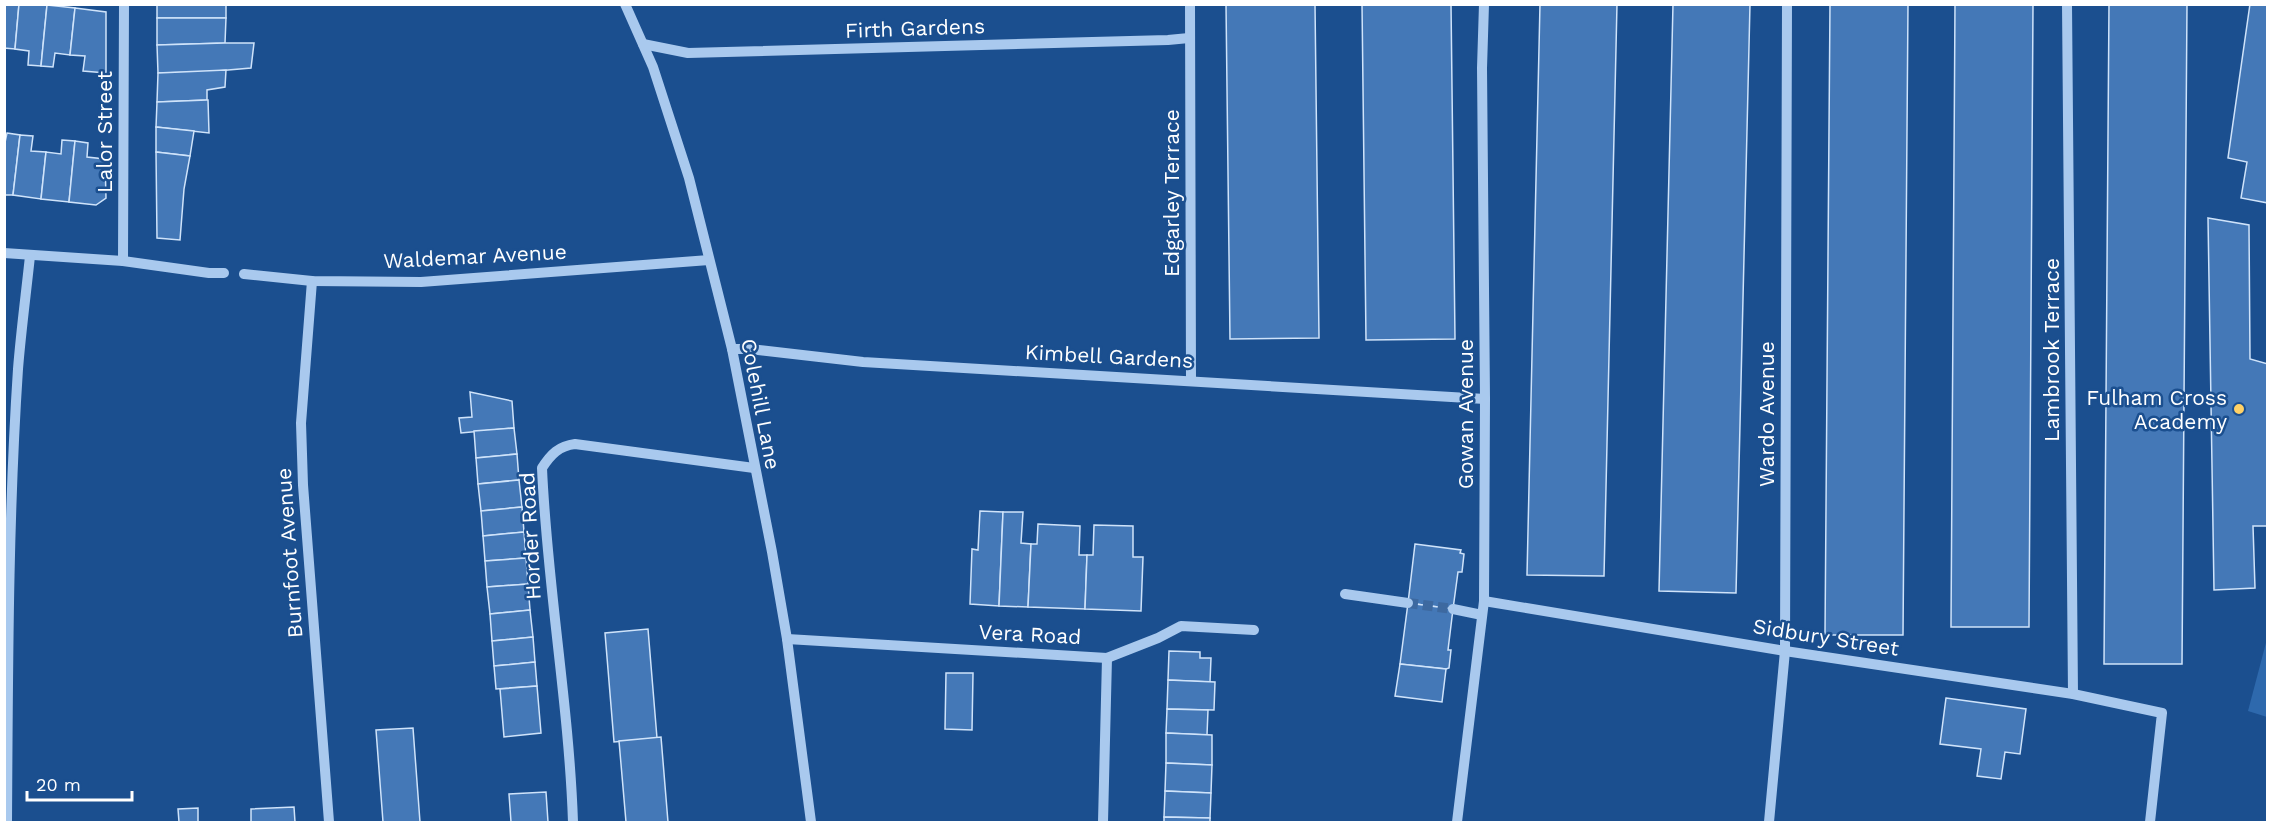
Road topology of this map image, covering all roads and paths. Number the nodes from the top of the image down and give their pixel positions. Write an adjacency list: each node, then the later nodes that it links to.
1 (124, 4): 12 (street, Lalor Street)
2 (625, 4): 8 (street, Colehill Lane)
3 (1190, 4): 7 (street, Edgarley Terrace)
4 (1484, 4): 18 (street, Gowan Avenue)
5 (1787, 4): 27 (street, Wardo Avenue)
6 (2067, 4): 29 (street, Lambrook Terrace)
7 (1189, 38): 8 (street, Firth Gardens); 17 (street, Edgarley Terrace)
8 (643, 44): 11 (street, Colehill Lane)
9 (4, 253): 10 (street)
10 (30, 256): 12 (street); 30 (street)
11 (709, 260): 15 (street, Waldemar Avenue); 16 (street, Colehill Lane)
12 (123, 261): 13 (street)
13 (224, 273)
14 (244, 274): 15 (street, Waldemar Avenue)
15 (312, 281): 31 (street, Burnfoot Avenue)
16 (732, 349): 17 (street, Kimbell Gardens); 19 (street, Colehill Lane)
17 (1191, 380): 18 (street, Kimbell Gardens)
18 (1485, 399): 21 (street, Gowan Avenue)
19 (754, 468): 26 (street, Colehill Lane); 32 (street, Horder Road)
20 (1345, 594): 22 (street)
21 (1484, 601): 24 (street, Gowan Avenue); 27 (street, Sidbury Street)
22 (1408, 603)
23 (1454, 609): 24 (street)
24 (1482, 615): 35 (street, Gowan Avenue)
25 (1254, 630): 28 (street)
26 (787, 639): 28 (street, Vera Road); 33 (street, Colehill Lane)
27 (1785, 651): 29 (street, Sidbury Street); 36 (street, Wardo Avenue)
28 (1107, 658): 34 (street, Vera Road)
29 (2073, 694): 37 (street, Sidbury Street)
30 (7, 822)
31 (329, 822)
32 (573, 822)
33 (811, 822)
34 (1103, 822)
35 (1457, 822)
36 (1768, 822)
37 (2150, 822)

